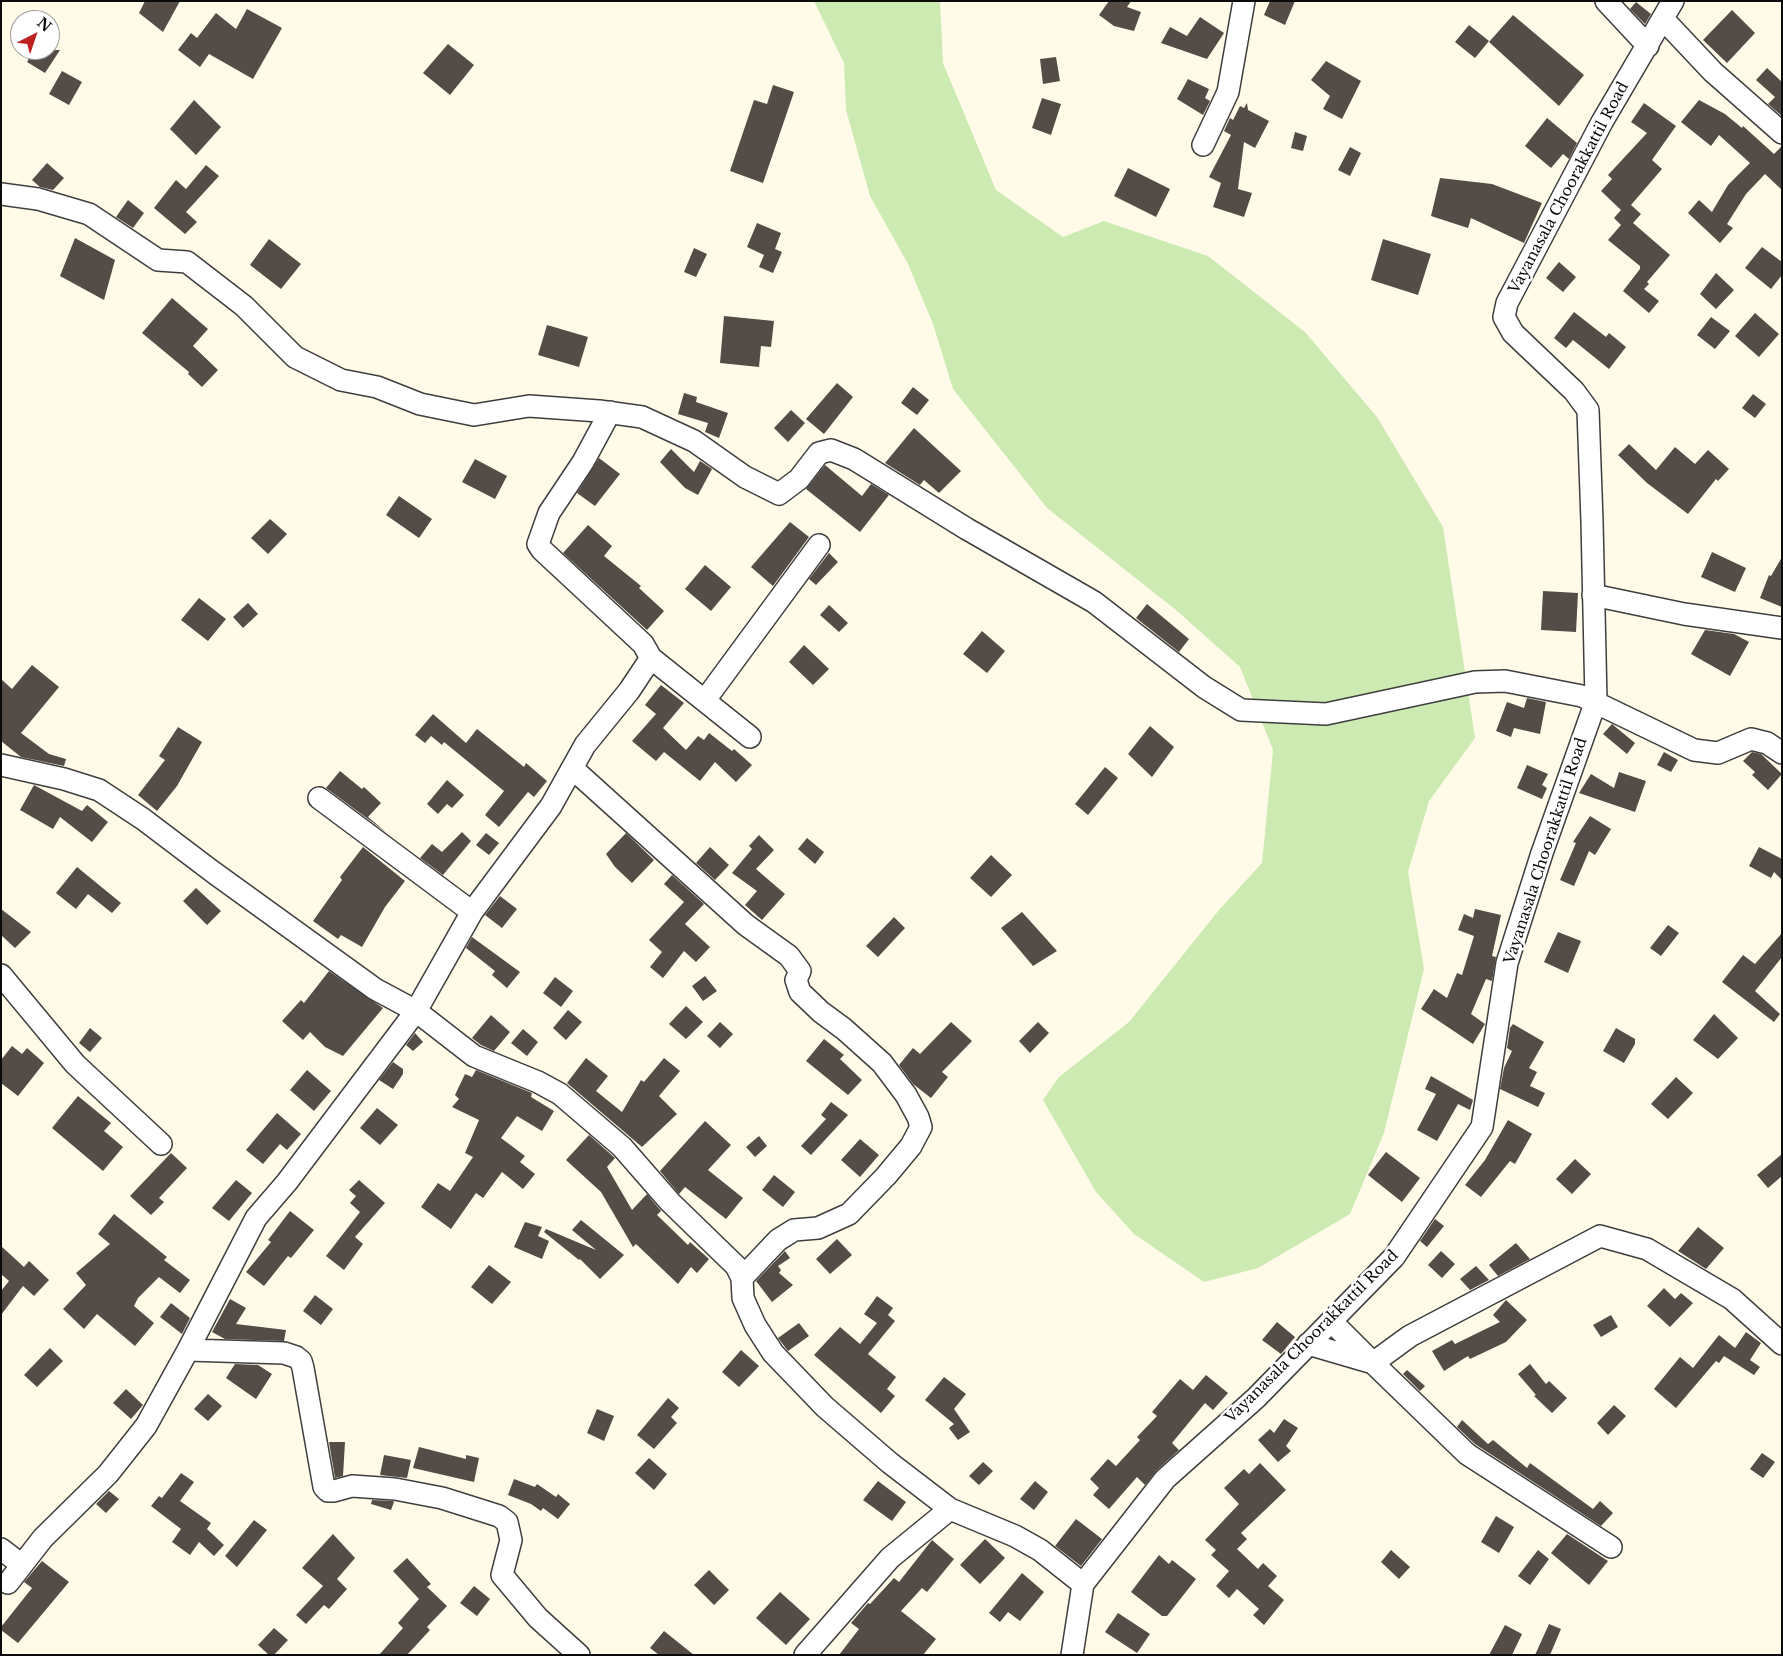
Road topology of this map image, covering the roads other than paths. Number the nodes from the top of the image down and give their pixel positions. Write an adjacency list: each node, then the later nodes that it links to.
1 (1244, 1): 6 (street)
2 (1606, 1): 4 (street)
3 (1668, 10): 4 (street, Vayanasala Choorakkattil Road); 5 (street)
4 (1648, 46): 10 (street, Vayanasala Choorakkattil Road)
5 (1782, 133)
6 (1203, 145)
7 (1, 194): 8 (street)
8 (610, 412): 12 (street); 14 (street)
9 (820, 545): 13 (street)
10 (1594, 594): 11 (street); 14 (street, Vayanasala Choorakkattil Road)
11 (1782, 628)
12 (651, 658): 13 (street); 18 (street)
13 (705, 700): 15 (street)
14 (1596, 701): 16 (street); 25 (street, Vayanasala Choorakkattil Road)
15 (750, 737)
16 (1782, 753)
17 (1, 765): 22 (street)
18 (572, 768): 20 (street); 24 (street)
19 (319, 798): 20 (street)
20 (472, 912): 22 (street)
21 (1, 975): 23 (street)
22 (416, 1011): 24 (street); 28 (street)
23 (161, 1144)
24 (742, 1278): 30 (street)
25 (1331, 1321): 26 (street, Vayanasala Choorakkattil Road); 29 (street)
26 (1308, 1344): 29 (street); 35 (street, Vayanasala Choorakkattil Road)
27 (1782, 1344): 29 (street)
28 (188, 1350): 33 (street); 36 (street)
29 (1373, 1363): 31 (street)
30 (950, 1509): 35 (street); 37 (street)
31 (1611, 1547)
32 (1, 1549): 33 (street)
33 (22, 1565): 34 (street)
34 (8, 1583)
35 (1083, 1584): 38 (street, Vayanasala Choorakkattil Road)
36 (579, 1655)
37 (805, 1655)
38 (1072, 1655)

